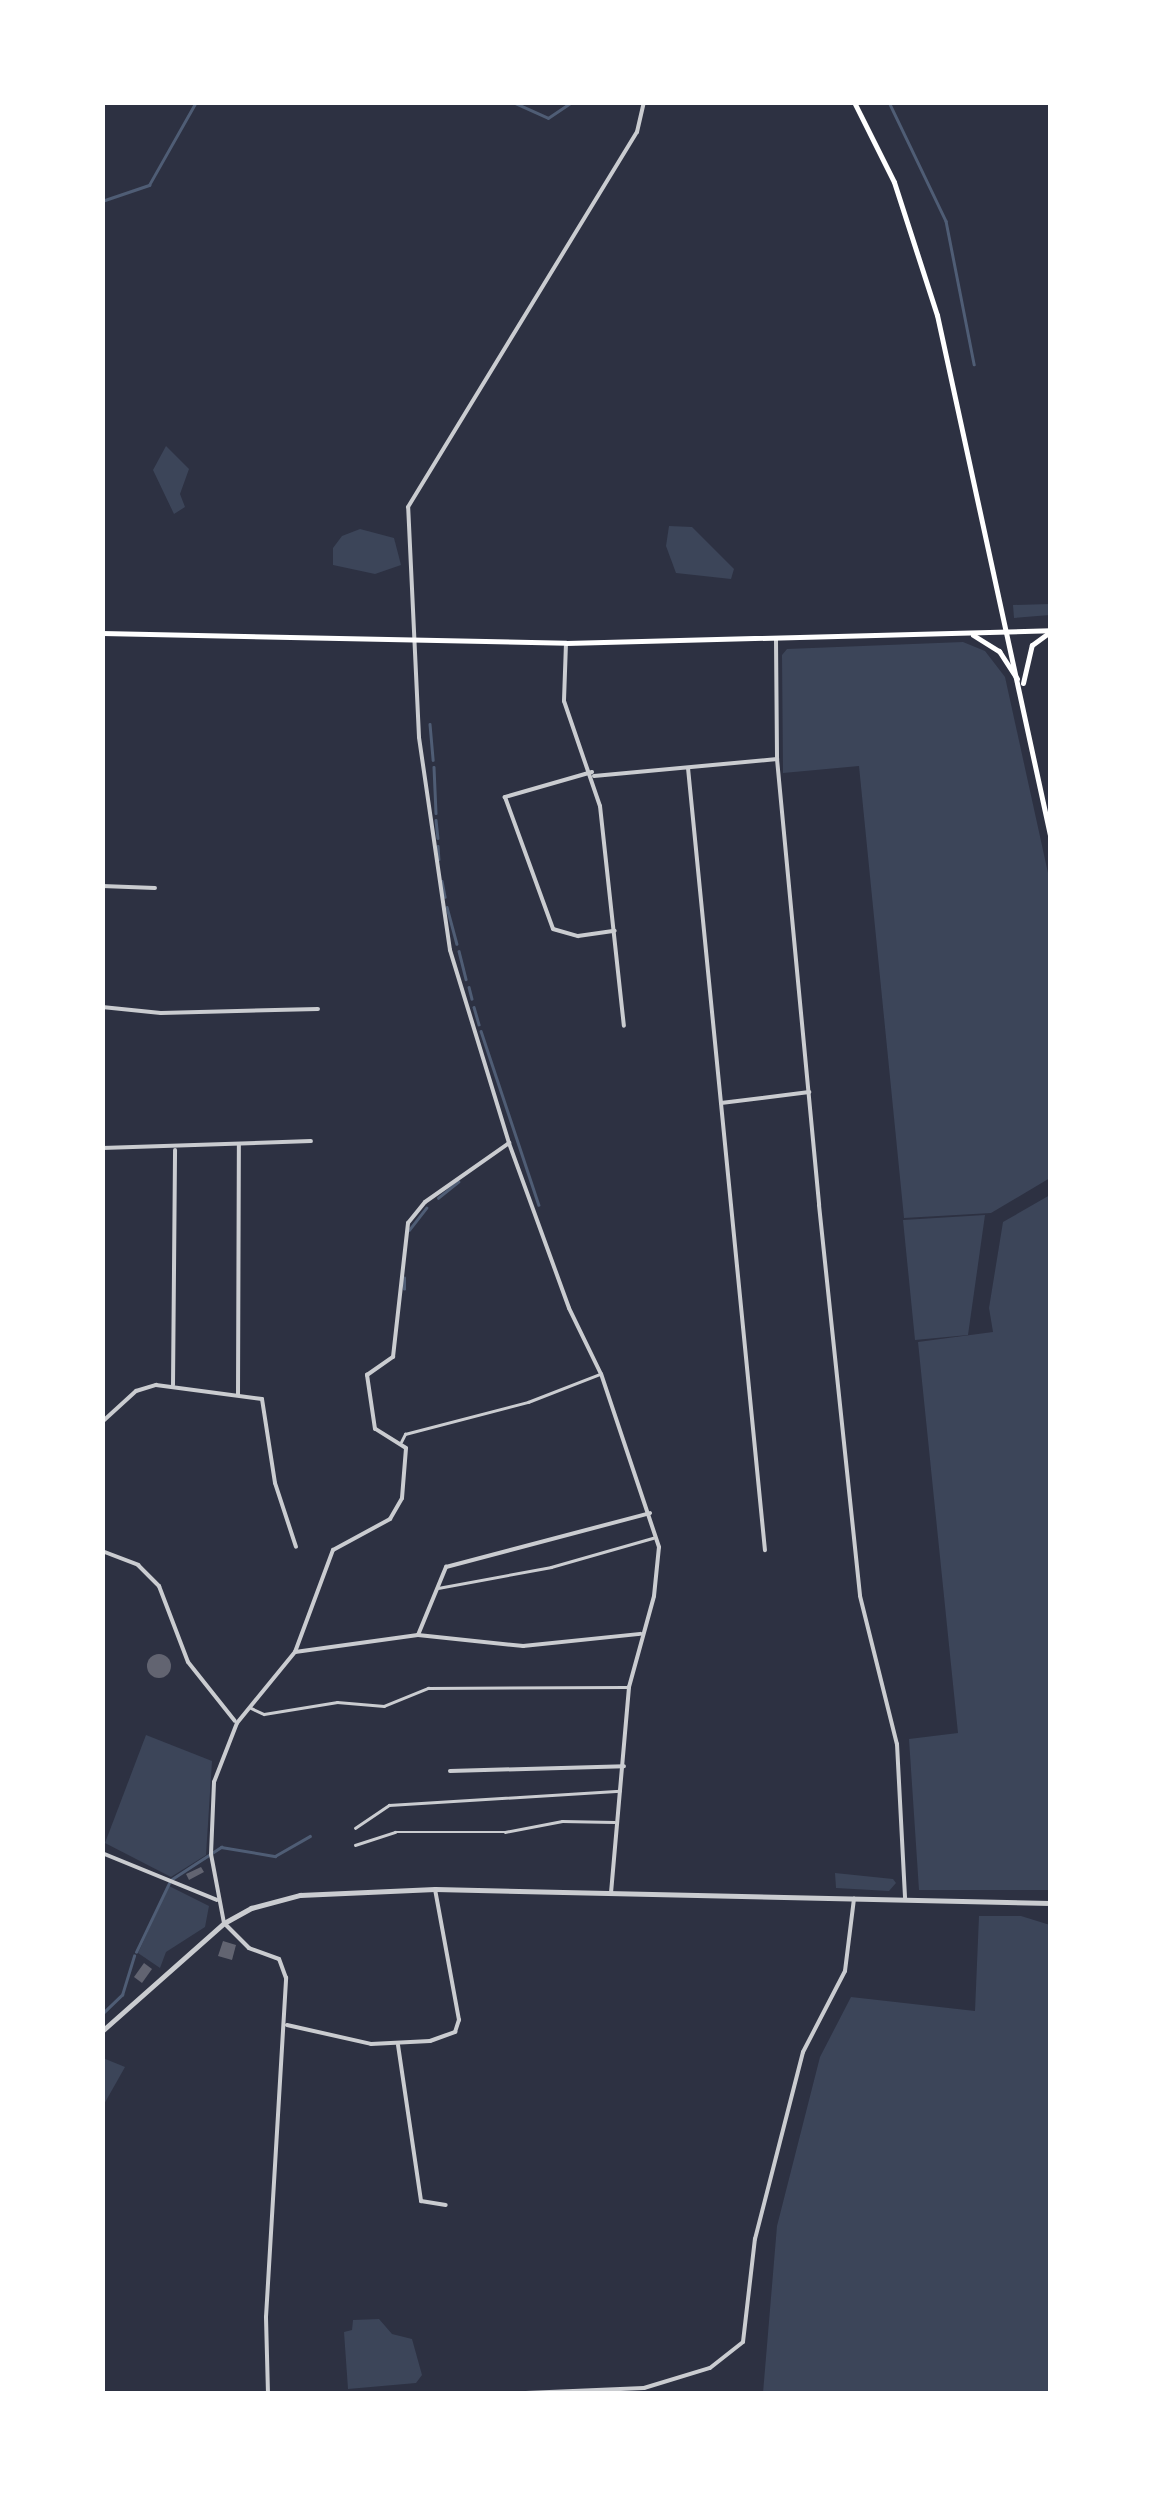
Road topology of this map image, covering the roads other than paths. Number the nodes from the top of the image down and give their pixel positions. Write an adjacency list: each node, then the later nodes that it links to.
1 (644, 102): 7 (street)
2 (854, 102): 4 (main road)
3 (1050, 631): 4 (main road); 10 (main road)
4 (1010, 632): 6 (main road); 10 (main road)
5 (102, 633): 7 (main road)
6 (971, 634): 8 (main road); 10 (main road)
7 (416, 640): 9 (main road); 24 (street)
8 (776, 640): 9 (main road); 11 (street)
9 (566, 644): 13 (street)
10 (1022, 691): 14 (main road)
11 (777, 759): 12 (street); 21 (street)
12 (688, 768): 13 (street); 22 (street)
13 (593, 774): 17 (street); 17 (street)
14 (1050, 835)
15 (102, 886): 16 (street)
16 (155, 888)
17 (615, 931): 20 (street)
18 (102, 1006): 19 (street)
19 (318, 1009)
20 (624, 1026)
21 (809, 1092): 22 (street); 56 (street)
22 (721, 1103): 36 (street)
23 (312, 1141): 25 (street)
24 (509, 1143): 28 (street); 32 (street)
25 (238, 1145): 27 (street); 30 (street)
26 (102, 1148): 27 (street)
27 (175, 1150): 29 (street)
28 (601, 1374): 32 (lane); 33 (street)
29 (173, 1384): 30 (street); 31 (street)
30 (237, 1395): 35 (street)
31 (102, 1422)
32 (401, 1442): 41 (street)
33 (650, 1513): 34 (street); 38 (street)
34 (658, 1537): 38 (lane); 39 (street)
35 (296, 1548)
36 (765, 1550)
37 (102, 1551): 44 (street)
38 (436, 1588): 40 (street)
39 (640, 1634): 40 (street); 42 (street)
40 (418, 1636): 41 (street)
41 (295, 1652): 43 (street)
42 (629, 1687): 43 (lane); 45 (street)
43 (249, 1707): 44 (street)
44 (237, 1723): 55 (street)
45 (624, 1766): 46 (street); 47 (street)
46 (450, 1771)
47 (621, 1791): 48 (street); 49 (lane)
48 (616, 1822): 50 (lane); 53 (street)
49 (355, 1828)
50 (354, 1845)
51 (102, 1853): 55 (street)
52 (436, 1889): 53 (street); 58 (street); 61 (street)
53 (611, 1893): 54 (street)
54 (854, 1898): 56 (street); 64 (street)
55 (217, 1900): 58 (street)
56 (904, 1900): 57 (street)
57 (1050, 1904)
58 (224, 1924): 59 (street); 60 (street)
59 (287, 2025): 61 (street); 63 (street)
60 (102, 2031)
61 (398, 2045): 62 (street)
62 (446, 2205)
63 (268, 2394)
64 (505, 2394)

